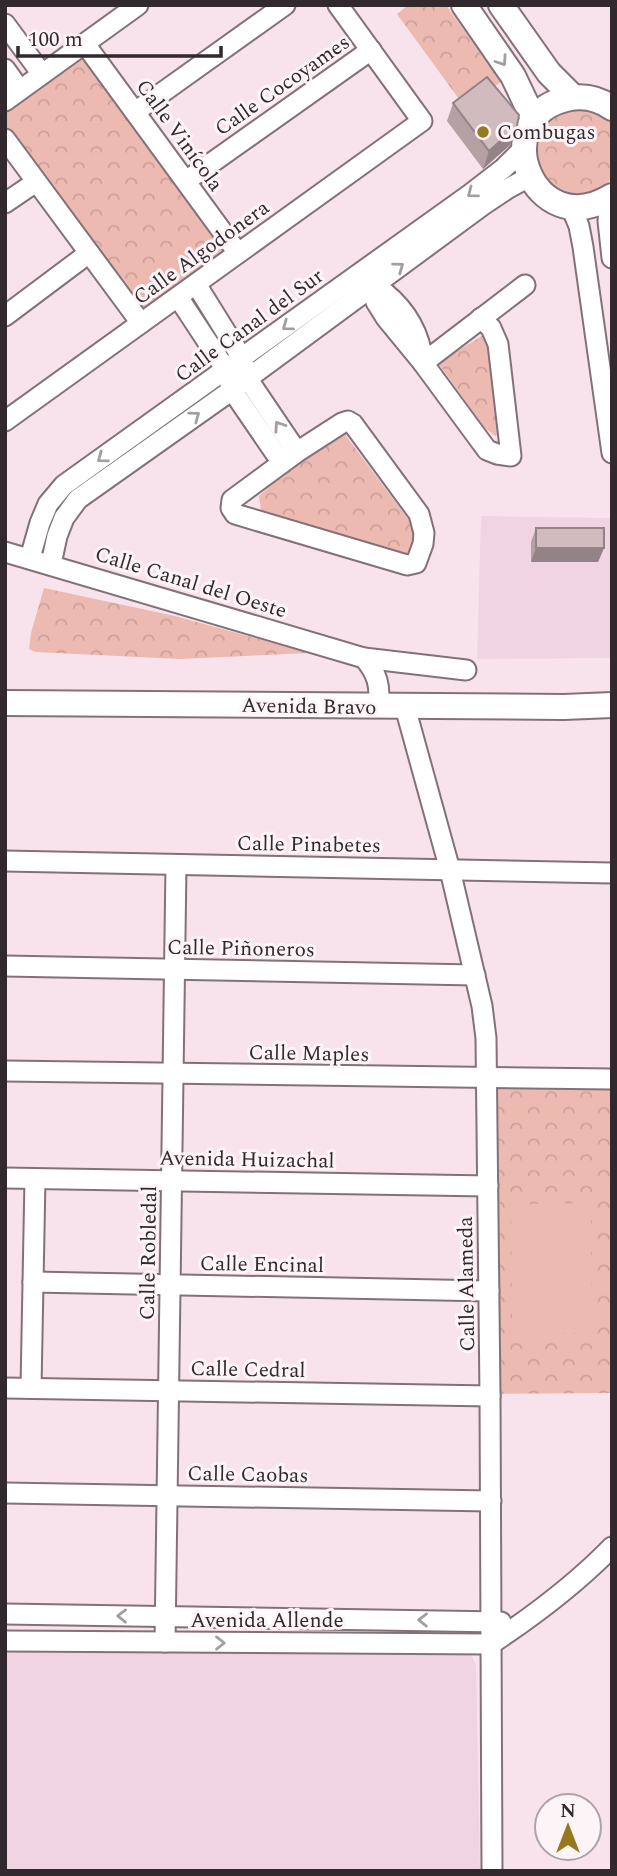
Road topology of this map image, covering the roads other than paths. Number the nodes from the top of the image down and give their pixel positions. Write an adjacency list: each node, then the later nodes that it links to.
1 (138, 5): 7 (street)
2 (285, 5): 14 (street)
3 (338, 5): 8 (street)
4 (464, 5): 15 (main road, one-way to 15)
5 (501, 5): 12 (main road)
6 (5, 24): 10 (street)
7 (85, 44): 10 (street); 14 (street, Calle Vinícola)
8 (371, 50): 19 (street, Calle Cocoyames); 25 (street, Calle Algodonera)
9 (5, 69): 11 (street)
10 (42, 74): 11 (street)
11 (13, 95)
12 (573, 97): 13 (main road); 15 (main road)
13 (612, 108)
14 (135, 112): 19 (street, Calle Vinícola)
15 (534, 120): 17 (main road)
16 (5, 139): 20 (street)
17 (523, 149): 18 (main road); 27 (street, Calle Canal del Sur, one-way to 27)
18 (529, 177): 23 (main road); 27 (street, Calle Canal del Sur, one-way to 18)
19 (186, 181): 25 (street, Calle Vinícola)
20 (36, 182): 22 (street); 24 (street)
21 (611, 197): 23 (main road); 26 (street)
22 (5, 203)
23 (571, 207): 38 (street)
24 (89, 253): 31 (street); 33 (street)
25 (239, 253): 28 (street, Calle Algodonera)
26 (612, 258)
27 (368, 279): 34 (street); 35 (street, Calle Canal del Sur, one-way to 35); 36 (street, Calle Canal del Sur)
28 (196, 284): 30 (street, Calle Algodonera); 35 (street)
29 (525, 285): 32 (street)
30 (178, 297): 33 (street, Calle Algodonera); 35 (street)
31 (5, 316)
32 (481, 318): 34 (street); 34 (street)
33 (141, 323): 37 (street, Calle Algodonera)
34 (423, 363)
35 (234, 364): 36 (street); 41 (street, Calle Canal del Sur, one-way to 41)
36 (239, 384): 39 (street); 42 (street, Calle Canal del Sur, one-way to 36)
37 (5, 421)
38 (612, 453)
39 (289, 458): 39 (street)
40 (5, 552): 41 (street, Calle Canal del Oeste)
41 (30, 558): 42 (street, Calle Canal del Oeste)
42 (51, 564): 43 (street, Calle Canal del Oeste)
43 (364, 658): 44 (street, Calle Canal del Oeste); 47 (street)
44 (466, 670)
45 (5, 703): 47 (main road, Avenida Bravo)
46 (612, 705): 48 (main road, Avenida Bravo)
47 (378, 706): 48 (main road, Avenida Bravo)
48 (405, 707): 51 (street, Calle Alameda)
49 (5, 862): 50 (street, Calle Pinabetes)
50 (176, 864): 51 (street, Calle Pinabetes); 54 (street, Calle Robledal)
51 (450, 870): 52 (street, Calle Pinabetes); 55 (street, Calle Alameda)
52 (612, 873)
53 (5, 966): 54 (street, Calle Piñoneros)
54 (174, 970): 55 (street, Calle Piñoneros); 57 (street, Calle Robledal)
55 (475, 975): 58 (street, Calle Alameda)
56 (5, 1071): 57 (street, Calle Maples)
57 (173, 1073): 58 (street, Calle Maples); 62 (street, Calle Robledal)
58 (486, 1078): 59 (street, Calle Maples); 63 (street, Calle Alameda)
59 (612, 1079)
60 (5, 1178): 61 (street, Avenida Huizachal)
61 (35, 1179): 62 (street, Avenida Huizachal); 64 (street)
62 (171, 1181): 63 (street, Avenida Huizachal); 65 (street, Calle Robledal)
63 (488, 1186): 66 (street, Calle Alameda)
64 (33, 1282): 65 (street, Calle Encinal); 68 (street)
65 (170, 1285): 66 (street, Calle Encinal); 69 (street, Calle Robledal)
66 (489, 1291): 70 (street, Calle Alameda)
67 (5, 1388): 68 (street, Calle Cedral)
68 (31, 1388): 69 (street, Calle Cedral)
69 (169, 1390): 70 (street, Calle Cedral); 72 (street, Calle Robledal)
70 (490, 1395): 73 (street, Calle Alameda)
71 (5, 1493): 72 (street, Calle Caobas)
72 (167, 1496): 73 (street, Calle Caobas); 76 (street, Calle Robledal)
73 (491, 1501): 77 (street, Calle Alameda)
74 (612, 1547): 78 (street)
75 (5, 1614): 76 (street, Avenida Allende, one-way to 75)
76 (166, 1616): 77 (street, Avenida Allende, one-way to 76); 80 (street, Calle Robledal)
77 (491, 1621): 78 (street, Avenida Allende); 81 (street, Calle Alameda)
78 (522, 1624): 81 (street)
79 (5, 1640): 80 (street, Avenida Allende)
80 (165, 1642): 81 (street, Avenida Allende, one-way to 81)
81 (491, 1644): 82 (street, Calle Alameda)
82 (492, 1871)

